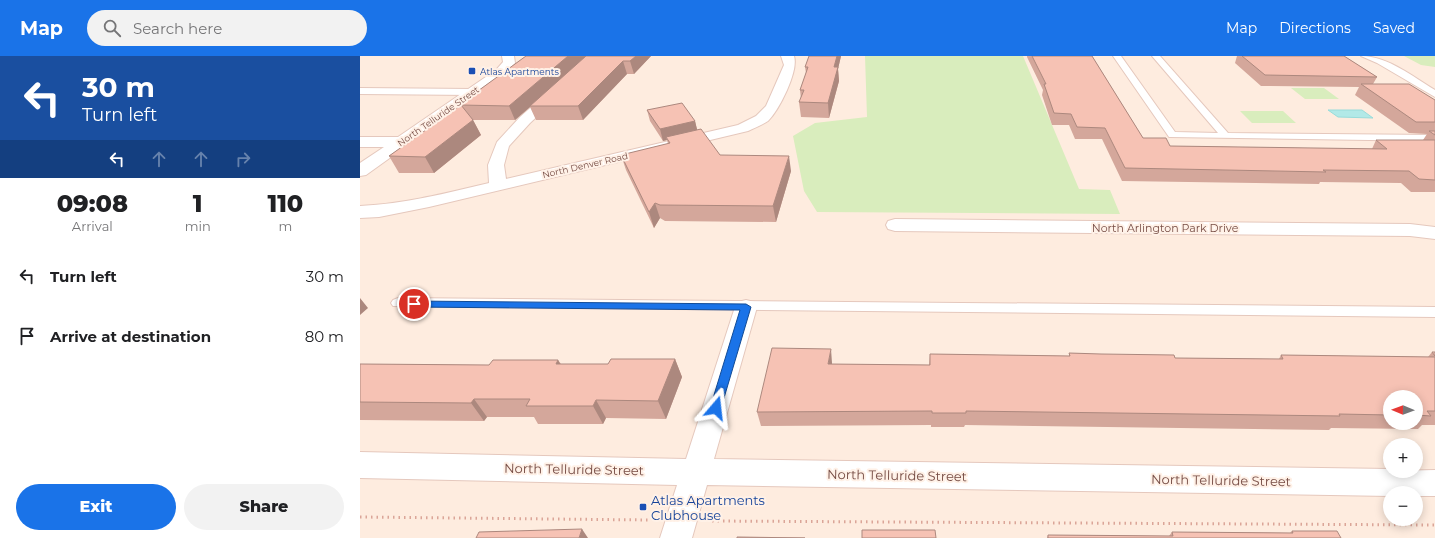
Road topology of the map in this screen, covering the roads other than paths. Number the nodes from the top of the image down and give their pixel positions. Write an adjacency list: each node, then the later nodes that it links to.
1 (508, 56): 8 (street, North Telluride Street)
2 (596, 56): 15 (street)
3 (787, 56): 15 (street, North Denver Road)
4 (1117, 56): 10 (lane)
5 (1156, 56): 10 (lane)
6 (1365, 56): 9 (lane)
7 (360, 91): 8 (lane)
8 (473, 92): 13 (street, North Telluride Street)
9 (1435, 94)
10 (1225, 135): 11 (lane)
11 (1435, 138)
12 (360, 142): 13 (street)
13 (401, 142): 14 (street, North Telluride Street)
14 (360, 171)
15 (498, 185): 16 (street, North Denver Road)
16 (360, 212)
17 (895, 225): 18 (street, North Arlington Park Drive)
18 (1435, 233)
19 (398, 304): 20 (lane)
20 (746, 307): 21 (lane); 23 (street)
21 (1435, 312)
22 (360, 465): 23 (street, North Telluride Street)
23 (697, 472): 24 (street, North Telluride Street); 25 (street)
24 (1435, 483)
25 (676, 538)

